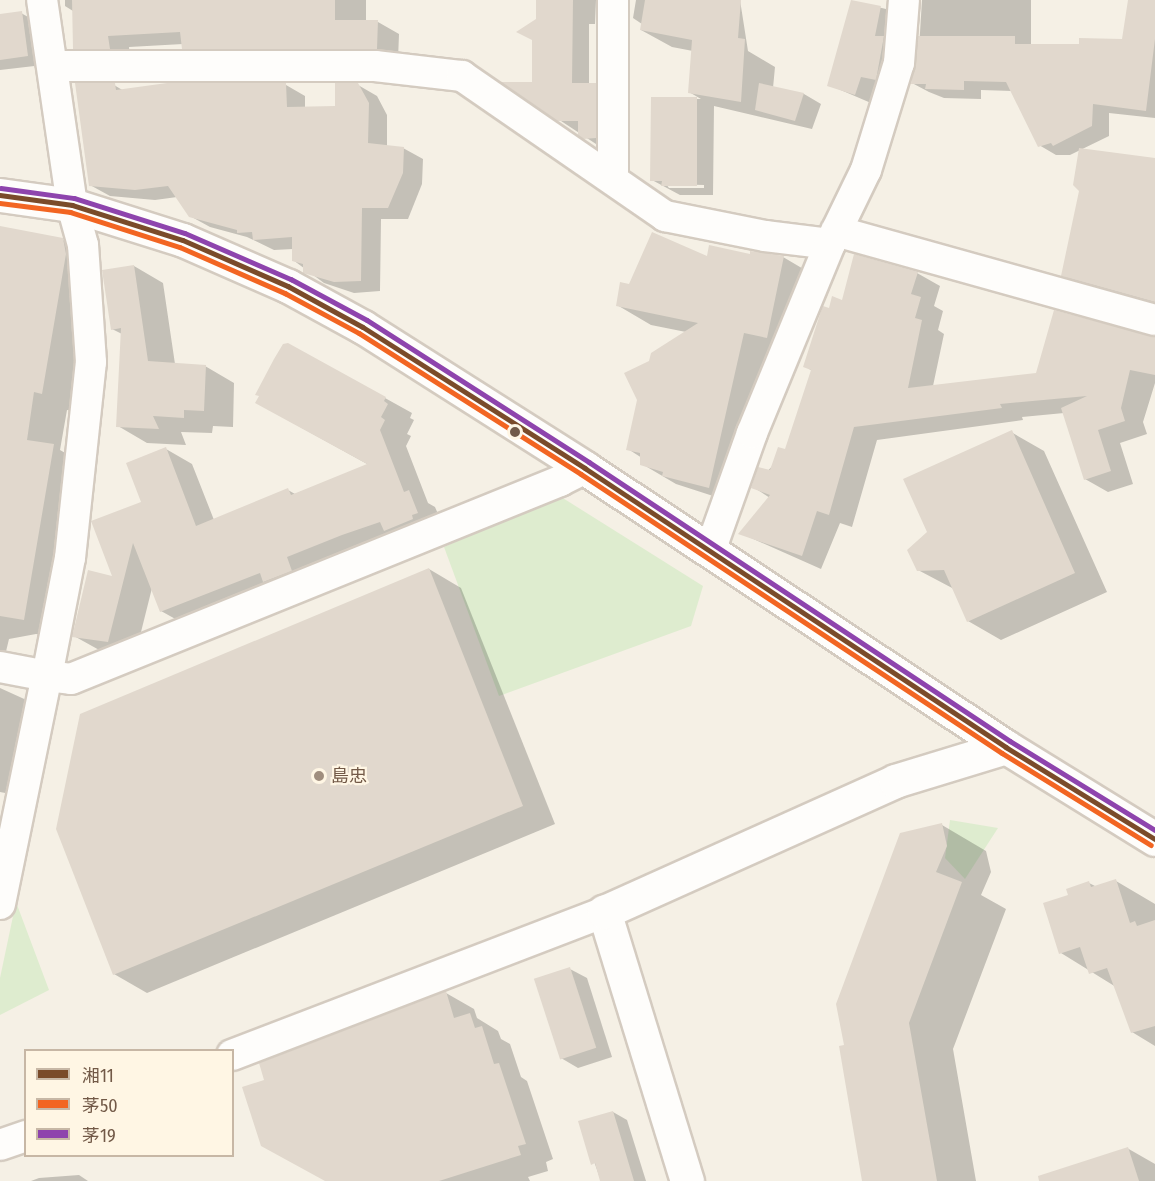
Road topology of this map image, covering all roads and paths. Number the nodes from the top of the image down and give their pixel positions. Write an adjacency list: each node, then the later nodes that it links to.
1 (42, 0): 4 (street)
2 (614, 0): 5 (street)
3 (904, 0): 8 (street)
4 (53, 66): 5 (street); 7 (street)
5 (612, 179): 8 (street)
6 (0, 195): 7 (street)
7 (72, 205): 10 (street); 13 (street)
8 (833, 238): 9 (street); 11 (street)
9 (1155, 320)
10 (585, 468): 11 (street); 13 (street)
11 (710, 551): 14 (street)
12 (0, 667): 13 (street)
13 (47, 676): 16 (street)
14 (1006, 747): 15 (street); 17 (street)
15 (1155, 839)
16 (0, 904)
17 (604, 912): 18 (street); 21 (street)
18 (234, 1054)
19 (24, 1137): 20 (street)
20 (0, 1145)
21 (687, 1181)

